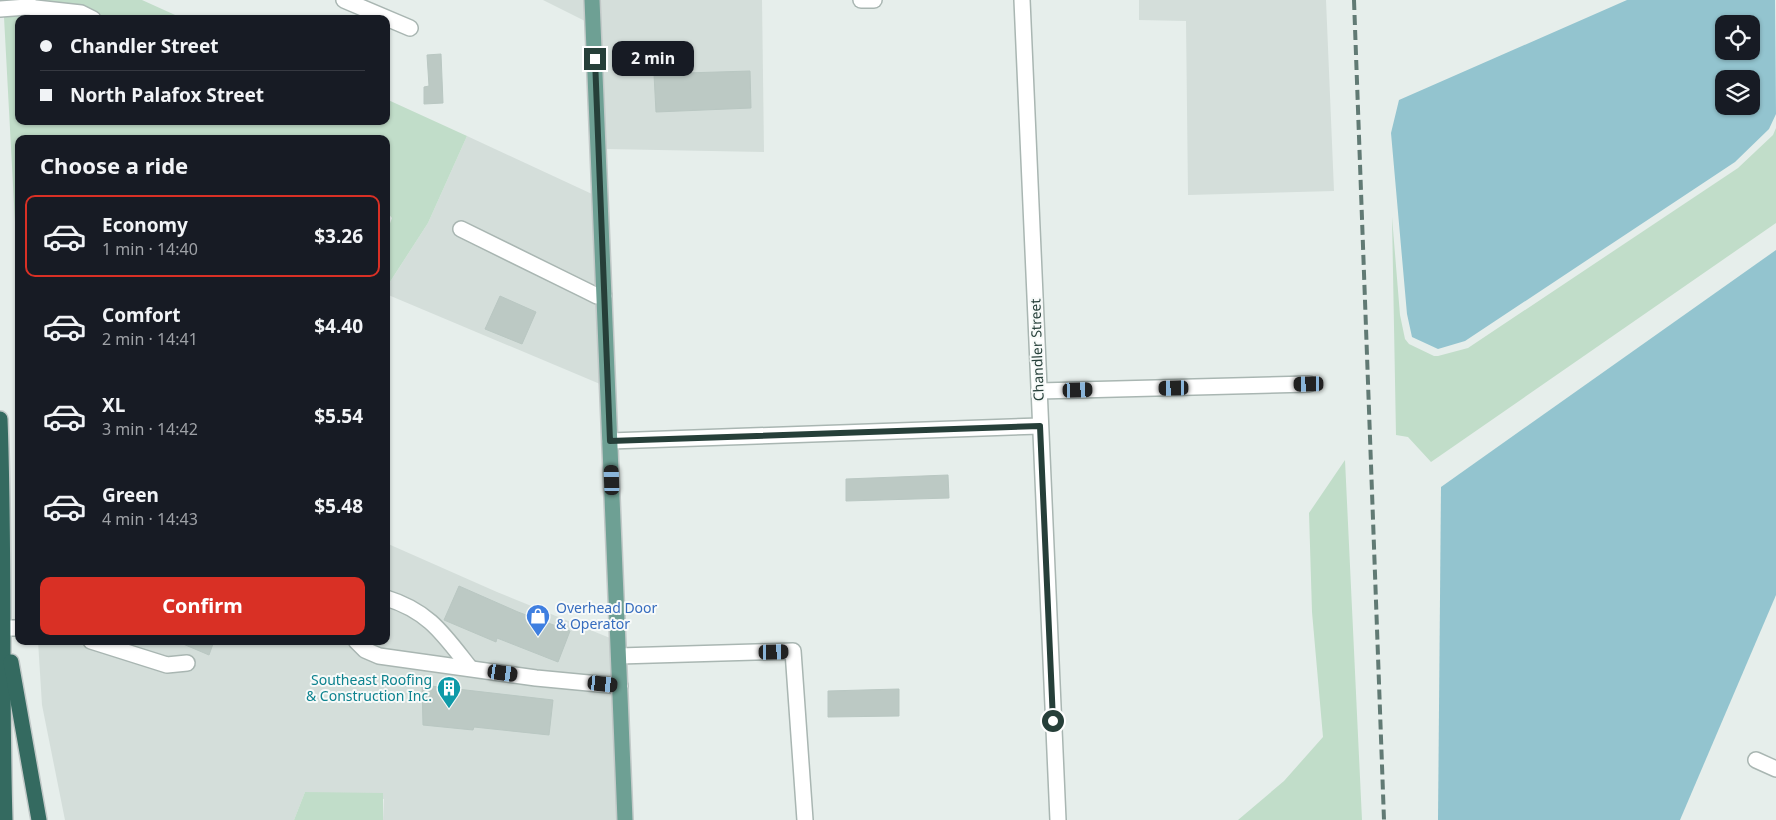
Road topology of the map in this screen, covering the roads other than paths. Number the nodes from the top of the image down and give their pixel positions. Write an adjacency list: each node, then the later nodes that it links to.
1 (344, 0): 9 (street)
2 (592, 0): 13 (main road)
3 (861, 0): 4 (street)
4 (874, 0)
5 (1022, 0): 15 (street, Chandler Street)
6 (27, 4): 7 (street); 8 (street)
7 (0, 9)
8 (85, 15)
9 (379, 15)
10 (390, 20): 11 (street)
11 (410, 28)
12 (461, 230): 13 (street)
13 (604, 296): 18 (main road)
14 (1309, 384): 15 (street)
15 (1039, 392): 17 (street, Chandler Street)
16 (0, 420): 19 (highway)
17 (1040, 426): 18 (street); 34 (street, Chandler Street)
18 (610, 441): 24 (main road)
19 (1, 452): 21 (highway)
20 (390, 599): 26 (street)
21 (12, 628): 30 (highway); 31 (highway)
22 (103, 645): 25 (street)
23 (360, 645): 26 (street)
24 (619, 656): 27 (main road); 33 (street)
25 (187, 663)
26 (470, 668): 27 (street)
27 (620, 686): 32 (main road)
28 (1756, 760): 29 (street)
29 (1776, 769)
30 (5, 820)
31 (40, 820)
32 (625, 820)
33 (805, 820)
34 (1058, 820)

